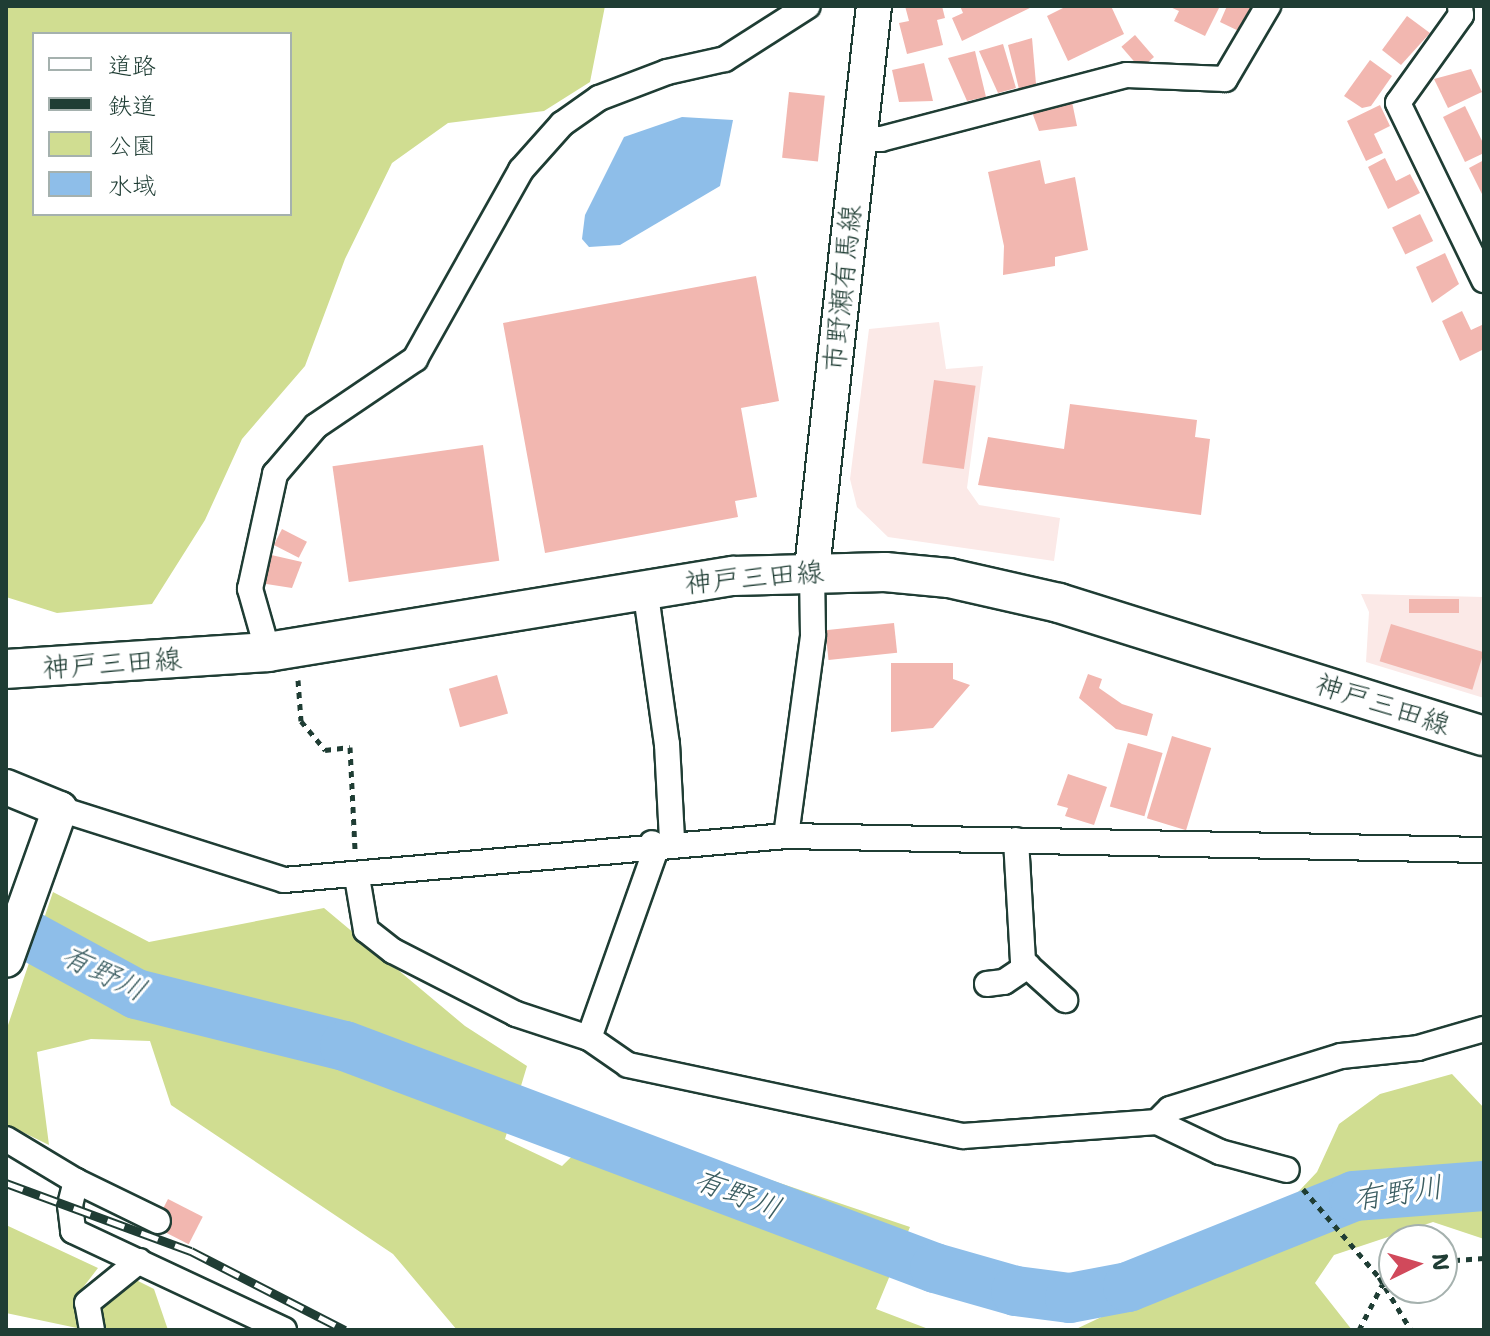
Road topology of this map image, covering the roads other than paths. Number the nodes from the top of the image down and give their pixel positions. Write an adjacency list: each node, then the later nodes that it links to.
1 (808, 6): 9 (street)
2 (874, 6): 5 (main road, 市野瀬有馬線)
3 (1268, 6): 5 (street)
4 (1460, 6): 6 (street)
5 (858, 139): 7 (main road, 市野瀬有馬線)
6 (1484, 280)
7 (812, 569): 8 (main road, 神戸三田線); 11 (main road, 神戸三田線); 14 (street)
8 (645, 588): 9 (main road, 神戸三田線); 16 (street)
9 (283, 649): 10 (main road, 神戸三田線)
10 (6, 669)
11 (1484, 736)
12 (6, 787): 13 (main road)
13 (60, 809): 18 (street); 19 (main road)
14 (786, 836): 15 (street); 16 (street)
15 (1016, 840): 17 (street); 20 (street)
16 (662, 842): 18 (street); 24 (street)
17 (1484, 850)
18 (357, 877): 24 (street)
19 (6, 960)
20 (1028, 966): 21 (street); 22 (street)
21 (987, 984)
22 (1065, 1000)
23 (1484, 1029): 25 (street)
24 (589, 1038): 25 (street)
25 (1157, 1122): 27 (street)
26 (6, 1139): 28 (street)
27 (1287, 1170)
28 (76, 1181): 29 (street); 30 (street)
29 (158, 1221)
30 (139, 1261): 31 (street); 32 (street)
31 (92, 1330)
32 (284, 1330)

